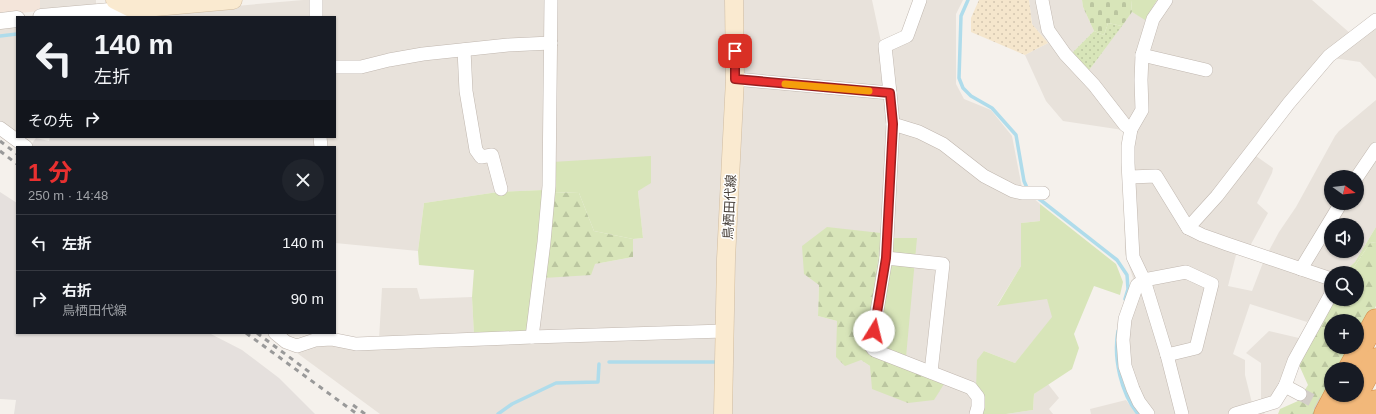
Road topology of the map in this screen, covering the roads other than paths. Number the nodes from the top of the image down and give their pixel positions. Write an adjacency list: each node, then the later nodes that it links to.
1 (115, 0): 9 (main road)
2 (233, 0): 9 (main road)
3 (316, 0): 11 (street)
4 (551, 0): 15 (street)
5 (734, 0): 20 (main road, 鳥栖田代線)
6 (920, 0): 21 (street)
7 (1042, 0): 24 (street)
8 (1166, 0): 17 (street)
9 (133, 9): 10 (street)
10 (52, 16)
11 (316, 16)
12 (16, 19): 13 (street)
13 (0, 20)
14 (1376, 20): 32 (street)
15 (551, 43): 16 (street); 41 (street)
16 (464, 50): 18 (street); 29 (street)
17 (1142, 55): 19 (street); 24 (street)
18 (336, 67)
19 (1206, 70)
20 (735, 79): 21 (street); 39 (main road, 鳥栖田代線)
21 (890, 93): 22 (street)
22 (893, 124): 30 (street); 33 (street)
23 (0, 128): 25 (street)
24 (1131, 129): 28 (street)
25 (25, 146)
26 (1376, 149): 27 (street)
27 (1362, 170)
28 (1130, 177): 32 (street); 36 (street)
29 (501, 189)
30 (1043, 193)
31 (1337, 210): 34 (street)
32 (1188, 228): 34 (street)
33 (886, 258): 45 (street); 45 (street)
34 (1301, 269): 35 (street)
35 (1324, 277)
36 (1144, 280): 42 (street); 42 (street); 54 (street)
37 (1324, 306): 47 (street)
38 (1376, 320): 44 (highway)
39 (724, 331): 41 (street); 52 (main road, 鳥栖田代線)
40 (276, 334): 41 (street)
41 (532, 337)
42 (1167, 355): 55 (street)
43 (1376, 359): 46 (highway)
44 (1353, 362)
45 (931, 372): 53 (street)
46 (1364, 381)
47 (1285, 386): 48 (street); 56 (street)
48 (1300, 394)
49 (1376, 401): 59 (highway)
50 (1331, 402): 57 (highway)
51 (1353, 402): 58 (highway)
52 (723, 414)
53 (976, 414)
54 (1148, 414)
55 (1182, 414)
56 (1235, 414)
57 (1325, 414)
58 (1347, 414)
59 (1369, 414)

